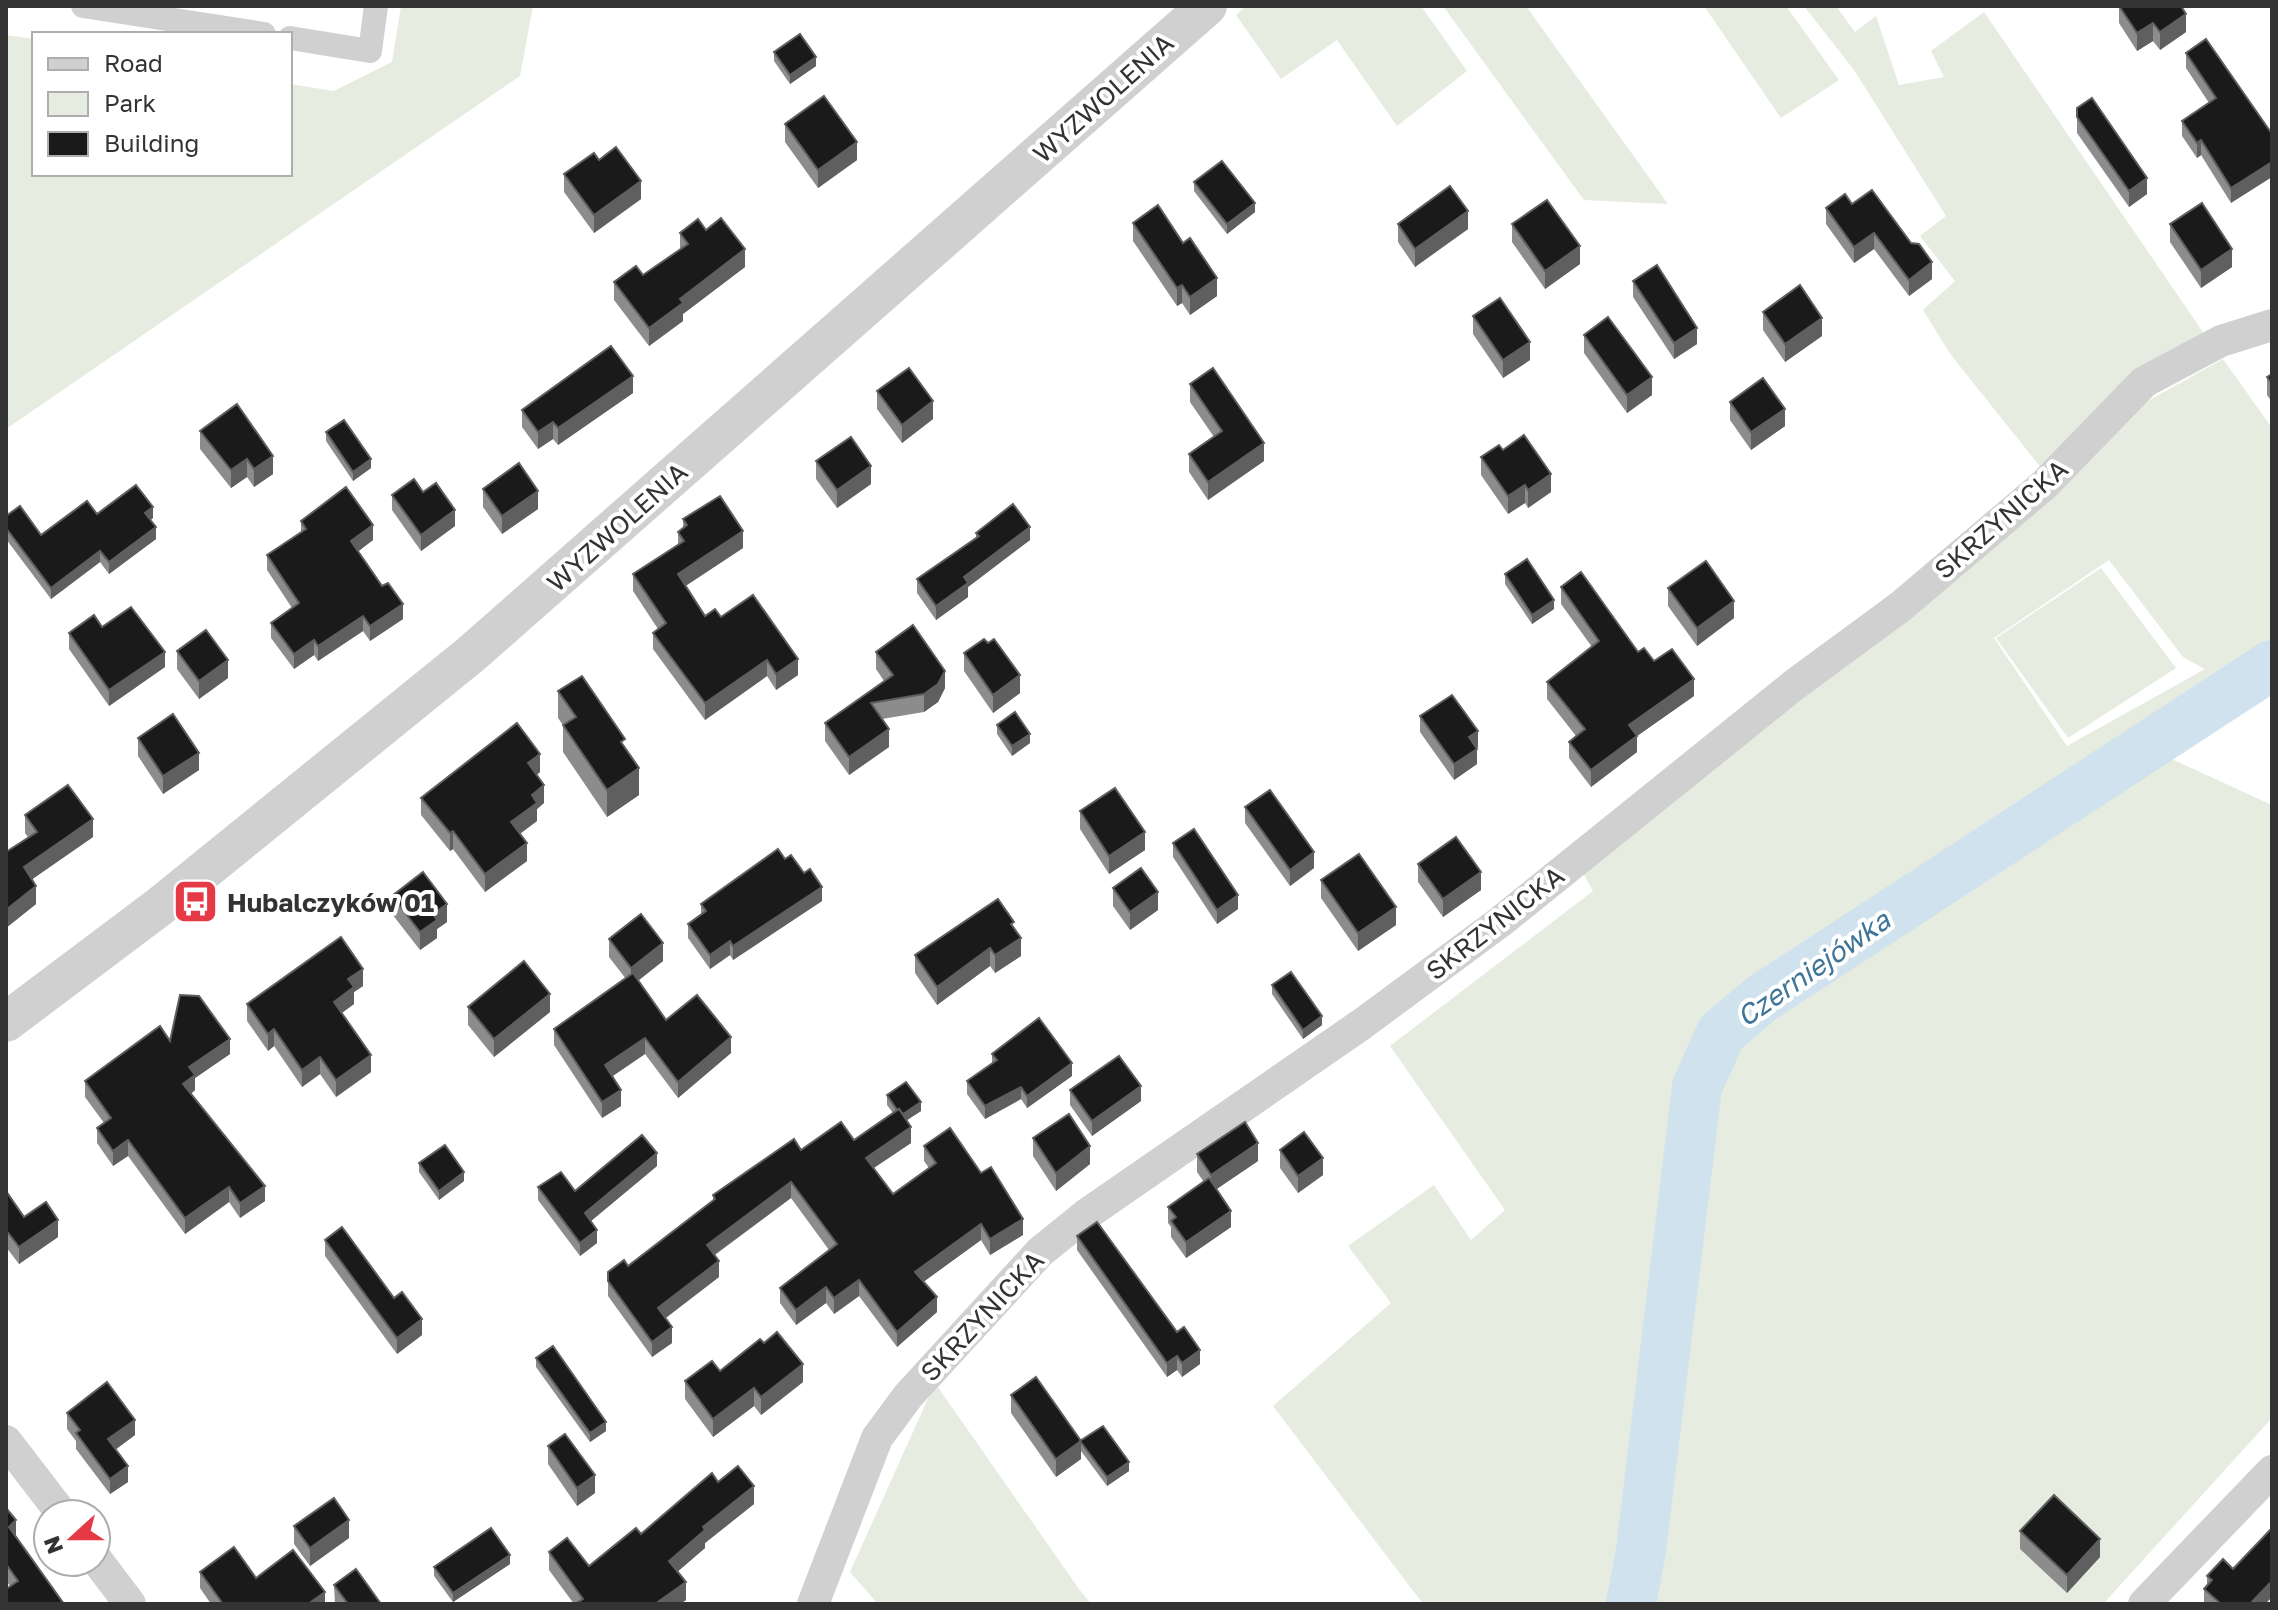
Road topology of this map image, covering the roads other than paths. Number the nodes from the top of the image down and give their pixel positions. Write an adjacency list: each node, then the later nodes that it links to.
1 (83, 6): 4 (street)
2 (376, 6): 5 (street)
3 (1207, 6): 7 (street, WYZWOLENIA)
4 (251, 32)
5 (292, 38)
6 (2272, 325): 13 (street, SKRZYNICKA)
7 (6, 1022)
8 (6, 1441): 10 (street)
9 (2272, 1471): 14 (street)
10 (50, 1498)
11 (110, 1578): 12 (street)
12 (130, 1604)
13 (813, 1604)
14 (2144, 1604)

